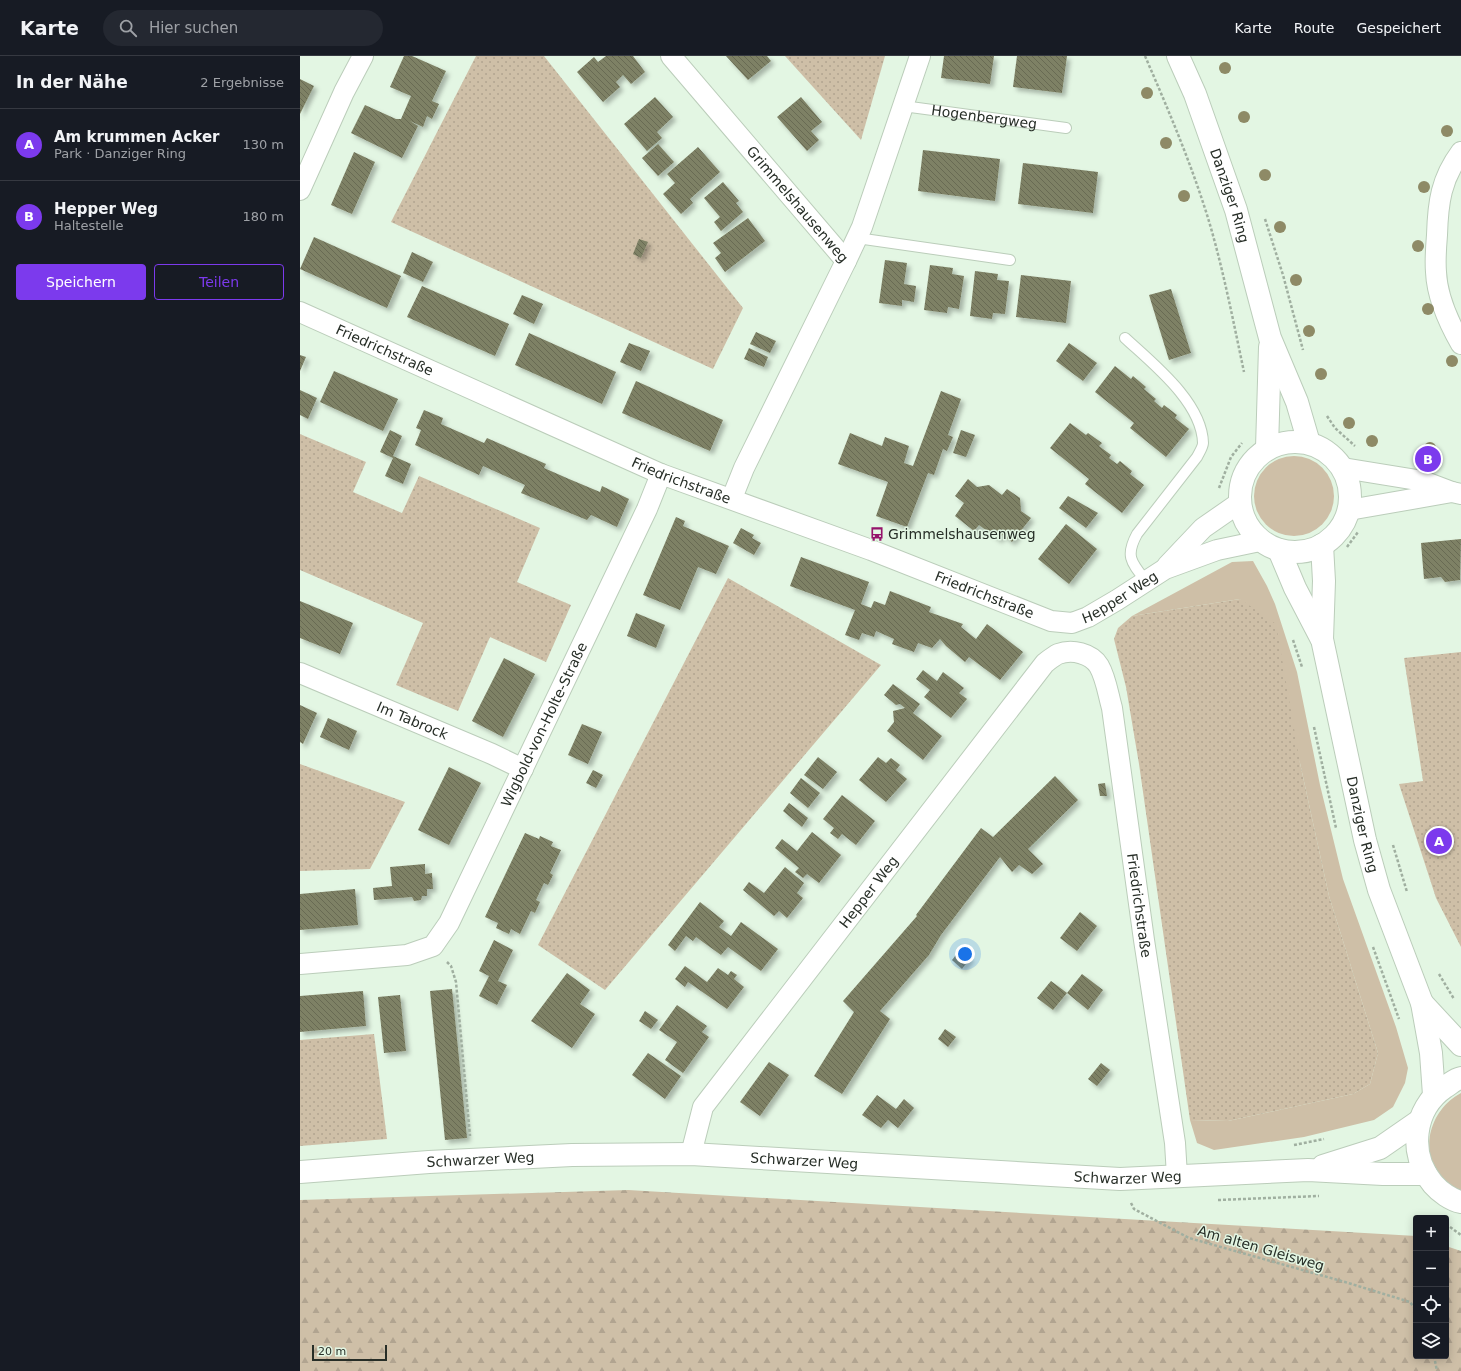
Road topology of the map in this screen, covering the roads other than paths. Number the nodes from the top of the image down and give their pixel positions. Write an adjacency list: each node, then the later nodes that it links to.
1 (363, 56): 8 (street)
2 (671, 56): 11 (street, Grimmelshausenweg)
3 (920, 56): 5 (street)
4 (1178, 56): 14 (main road, Danziger Ring)
5 (903, 106): 6 (lane, Hogenbergweg); 9 (street)
6 (1066, 128)
7 (1461, 152): 15 (street)
8 (300, 190)
9 (857, 238): 10 (lane); 11 (street)
10 (1010, 260)
11 (846, 261): 21 (street, Grimmelshausenweg)
12 (300, 312): 19 (street, Friedrichstraße)
13 (1125, 338): 28 (lane)
14 (1270, 338): 16 (main road, Danziger Ring); 17 (main road, Danziger Ring)
15 (1461, 344)
16 (1309, 443): 17 (main road); 18 (main road)
17 (1267, 448): 22 (main road)
18 (1343, 468): 20 (street); 23 (main road)
19 (661, 474): 21 (street, Friedrichstraße); 33 (street, Wigbold-von-Holte-Straße)
20 (1456, 493): 23 (street)
21 (732, 498): 29 (street, Friedrichstraße)
22 (1239, 503): 24 (main road); 27 (street, Hepper Weg)
23 (1349, 510): 25 (main road)
24 (1260, 541): 26 (main road); 27 (street, Hepper Weg)
25 (1322, 545): 26 (main road); 30 (main road, Danziger Ring)
26 (1279, 550): 30 (main road, Danziger Ring)
27 (1165, 569): 28 (street, Hepper Weg)
28 (1146, 581): 29 (street, Hepper Weg)
29 (1072, 623)
30 (1322, 639): 35 (main road, Danziger Ring)
31 (1073, 652): 40 (street, Hepper Weg); 44 (street, Friedrichstraße)
32 (300, 673): 33 (street, Im Tabrock)
33 (523, 769): 34 (street, Wigbold-von-Holte-Straße)
34 (300, 964)
35 (1422, 1003): 36 (main road, Danziger Ring); 38 (main road, Danziger Ring)
36 (1461, 1045)
37 (1461, 1078): 38 (main road)
38 (1434, 1095): 39 (main road)
39 (1419, 1121): 41 (main road, Schwarzer Weg); 43 (main road)
40 (691, 1154): 42 (main road, Schwarzer Weg); 44 (main road, Schwarzer Weg)
41 (1308, 1170): 43 (main road, Schwarzer Weg); 44 (main road, Schwarzer Weg)
42 (300, 1172)
43 (1426, 1174): 45 (main road)
44 (1178, 1176)
45 (1461, 1202)

